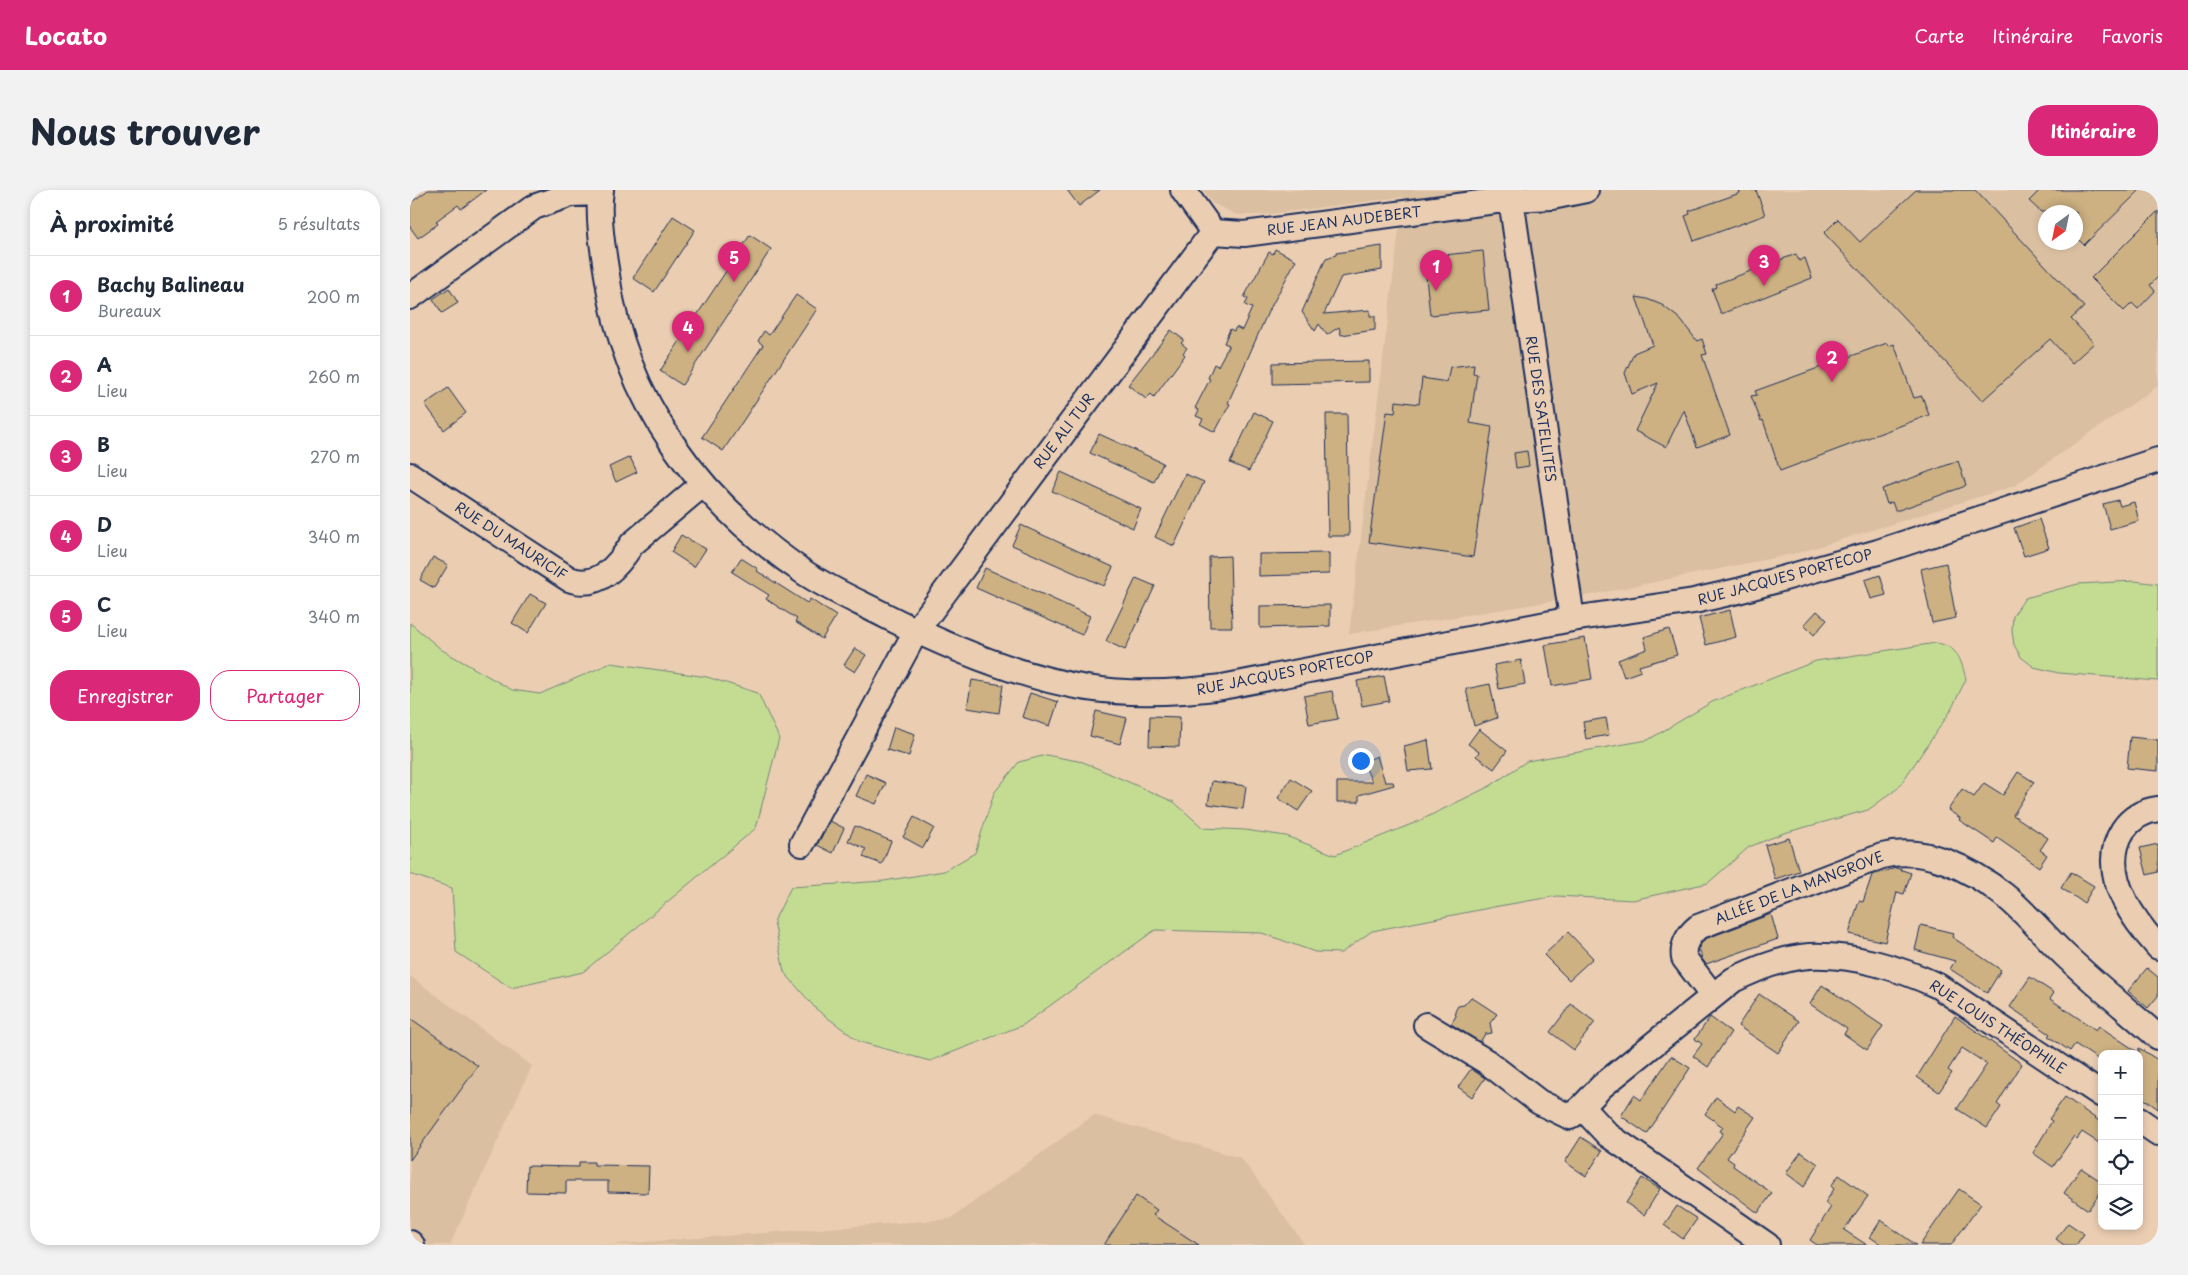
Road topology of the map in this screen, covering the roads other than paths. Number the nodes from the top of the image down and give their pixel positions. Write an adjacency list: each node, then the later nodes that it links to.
1 (1183, 190): 5 (street)
2 (1586, 190): 4 (street, RUE JEAN AUDEBERT)
3 (600, 192): 6 (street); 9 (street, RUE JACQUES PORTECOP)
4 (1509, 195): 5 (street, RUE JEAN AUDEBERT); 10 (street, RUE DES SATELLITES)
5 (1213, 232): 11 (street, RUE ALI TUR)
6 (410, 297)
7 (2158, 460): 10 (street, RUE JACQUES PORTECOP)
8 (410, 475): 9 (street, RUE DU MAURICIF)
9 (702, 485): 11 (street, RUE JACQUES PORTECOP)
10 (1572, 619): 11 (street, RUE JACQUES PORTECOP)
11 (916, 631): 13 (street, RUE ALI TUR)
12 (2158, 809): 14 (street)
13 (802, 844)
14 (2158, 947)
15 (1712, 995): 17 (street, ALLÉE DE LA MANGROVE); 18 (street, RUE LOUIS THÉOPHILE); 19 (street, RUE LOUIS THÉOPHILE)
16 (1426, 1025): 19 (street)
17 (2158, 1037)
18 (2098, 1092)
19 (1582, 1108): 22 (street)
20 (2143, 1123): 21 (street)
21 (2158, 1132)
22 (1767, 1245)

